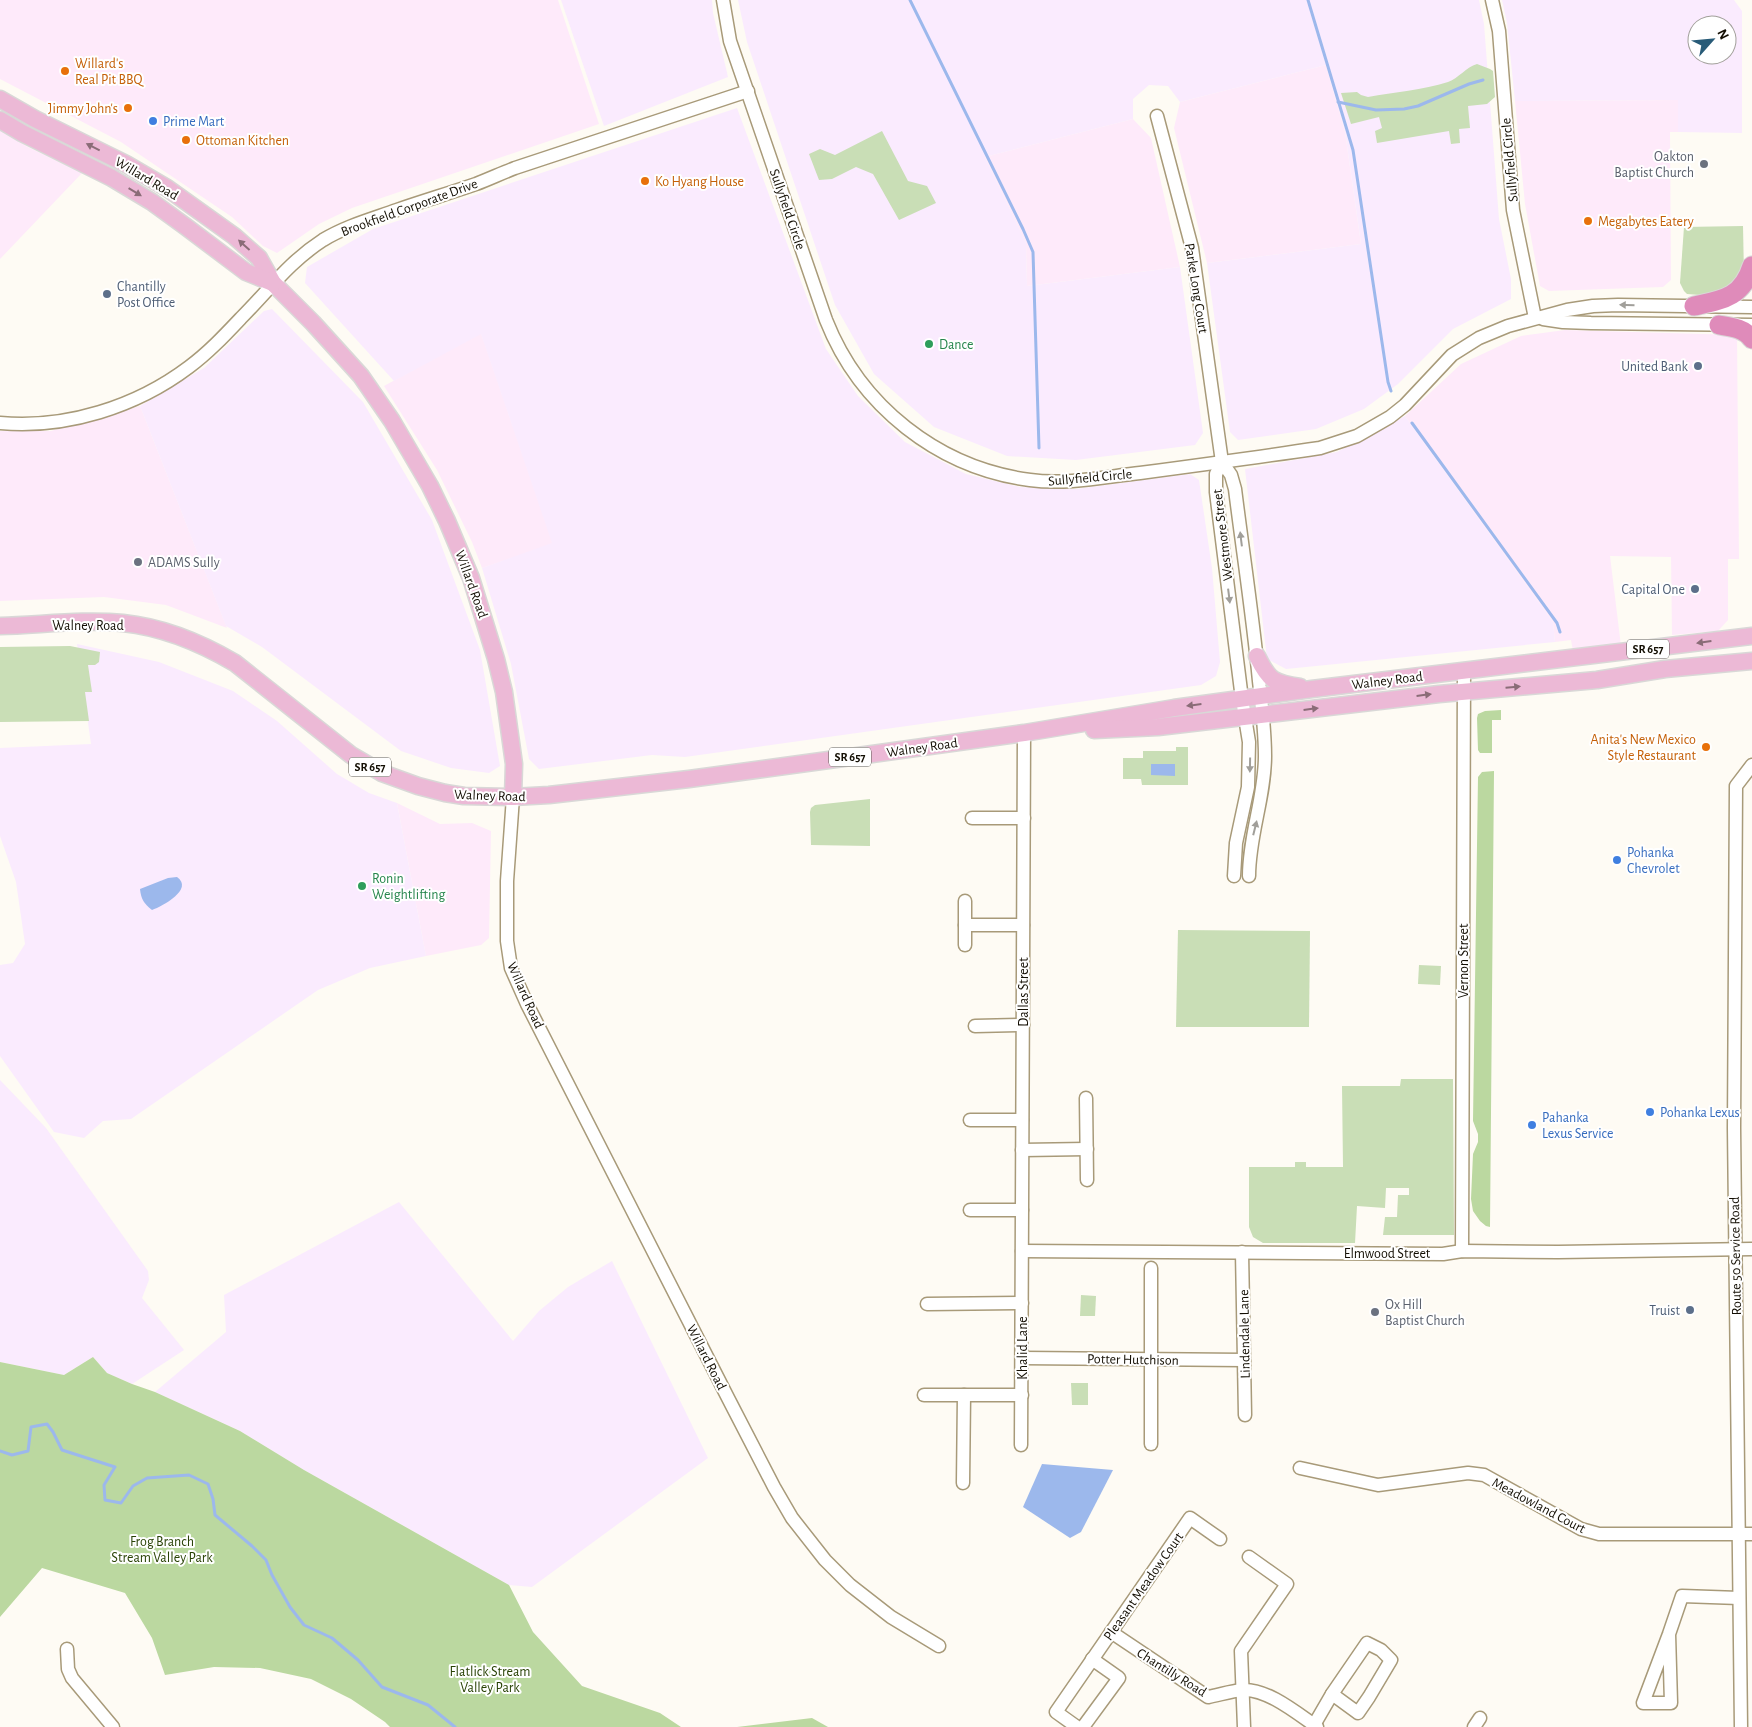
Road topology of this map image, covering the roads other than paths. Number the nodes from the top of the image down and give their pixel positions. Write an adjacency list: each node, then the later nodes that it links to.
1 (724, 0): 3 (street, Sullyfield Circle)
2 (1492, 0): 11 (street, Sullyfield Circle)
3 (748, 91): 8 (street, Brookfield Corporate Drive); 16 (street, Sullyfield Circle)
4 (0, 98): 8 (main road, Willard Road, one-way to 4)
5 (1157, 116): 16 (street, Parke Long Court)
6 (0, 120): 8 (main road, Willard Road, one-way to 8)
7 (1752, 266): 9 (highway)
8 (273, 283): 15 (street, Brookfield Corporate Drive); 30 (main road, Willard Road)
9 (1694, 306): 10 (street, Sullyfield Circle); 11 (street, Sullyfield Circle, one-way to 11)
10 (1752, 307)
11 (1535, 318): 12 (street, Sullyfield Circle); 16 (street, Sullyfield Circle)
12 (1719, 325): 13 (street, Sullyfield Circle); 14 (highway)
13 (1752, 325)
14 (1752, 339)
15 (0, 423)
16 (1222, 462): 19 (street, Westmore Street, one-way to 16); 25 (street, Westmore Street, one-way to 25)
17 (0, 626): 30 (main road, Walney Road / SR 657)
18 (1752, 636): 21 (main road, Walney Road / SR 657, one-way to 21)
19 (1257, 656): 22 (main road); 24 (street, Westmore Street)
20 (1752, 661): 23 (main road, Walney Road / SR 657, one-way to 20)
21 (1464, 671): 22 (main road, Walney Road / SR 657); 23 (street, Vernon Street)
22 (1312, 689): 24 (main road, Walney Road / SR 657)
23 (1464, 691): 26 (main road, Walney Road / SR 657, one-way to 23); 52 (street, Vernon Street)
24 (1261, 697): 25 (main road, Walney Road / SR 657); 26 (street, Westmore Street)
25 (1242, 699): 27 (street, Westmore Street); 28 (main road, Walney Road / SR 657, one-way to 28)
26 (1263, 714): 27 (main road, Walney Road / SR 657); 34 (street, Westmore Street, one-way to 26)
27 (1245, 717): 28 (main road, Walney Road / SR 657); 33 (street, Westmore Street, one-way to 33)
28 (1024, 733): 30 (main road, Walney Road / SR 657); 32 (street, Dallas Street)
29 (1752, 765): 49 (street, Route 50 Service Road)
30 (513, 797): 74 (street, Willard Road)
31 (972, 818): 32 (street)
32 (1024, 818): 37 (street, Dallas Street)
33 (1234, 876)
34 (1249, 876)
35 (965, 901): 36 (street)
36 (965, 925): 37 (street); 38 (street)
37 (1023, 925): 39 (street, Dallas Street)
38 (965, 945)
39 (1023, 1025): 40 (street); 43 (street, Dallas Street)
40 (975, 1026)
41 (1086, 1098): 44 (street)
42 (970, 1120): 43 (street)
43 (1022, 1120): 45 (street, Dallas Street)
44 (1087, 1149): 45 (street); 46 (street)
45 (1022, 1150): 48 (street, Dallas Street)
46 (1087, 1180)
47 (970, 1210): 48 (street)
48 (1022, 1210): 51 (street, Dallas Street)
49 (1735, 1249): 50 (street, Elmwood Street); 52 (street, Elmwood Street); 68 (street, Route 50 Service Road)
50 (1752, 1249)
51 (1022, 1250): 53 (street, Elmwood Street); 55 (street, Khalid Lane)
52 (1462, 1251): 53 (street, Elmwood Street)
53 (1242, 1252): 59 (street, Lindendale Lane)
54 (1151, 1268): 58 (street)
55 (1022, 1303): 56 (street); 57 (street, Khalid Lane)
56 (927, 1304)
57 (1022, 1358): 58 (street, Potter Hutchison); 60 (street, Khalid Lane)
58 (1151, 1359): 59 (street, Potter Hutchison); 64 (street)
59 (1244, 1360): 63 (street, Lindendale Lane)
60 (1022, 1394): 62 (street); 65 (street, Khalid Lane)
61 (924, 1395): 62 (street)
62 (964, 1395): 67 (street)
63 (1245, 1415)
64 (1151, 1444)
65 (1021, 1445)
66 (1300, 1468): 68 (street, Meadowland Court)
67 (963, 1483)
68 (1746, 1534): 71 (street, Route 50 Service Road)
69 (1220, 1539): 72 (street, Pleasant Meadow Court)
70 (1249, 1558): 77 (street)
71 (1739, 1598): 73 (street); 84 (street, Route 50 Service Road)
72 (1111, 1632): 76 (street, Pleasant Meadow Court); 77 (street, Chantilly Road)
73 (1670, 1634): 73 (street)
74 (940, 1646)
75 (67, 1650): 80 (street)
76 (1092, 1659): 81 (street, Pleasant Meadow Court); 82 (street)
77 (1244, 1690): 79 (street, Chantilly Road); 83 (street)
78 (1332, 1694): 78 (street); 79 (street)
79 (1316, 1726)
80 (112, 1727)
81 (1076, 1727)
82 (1083, 1727)
83 (1244, 1727)
84 (1741, 1727)

